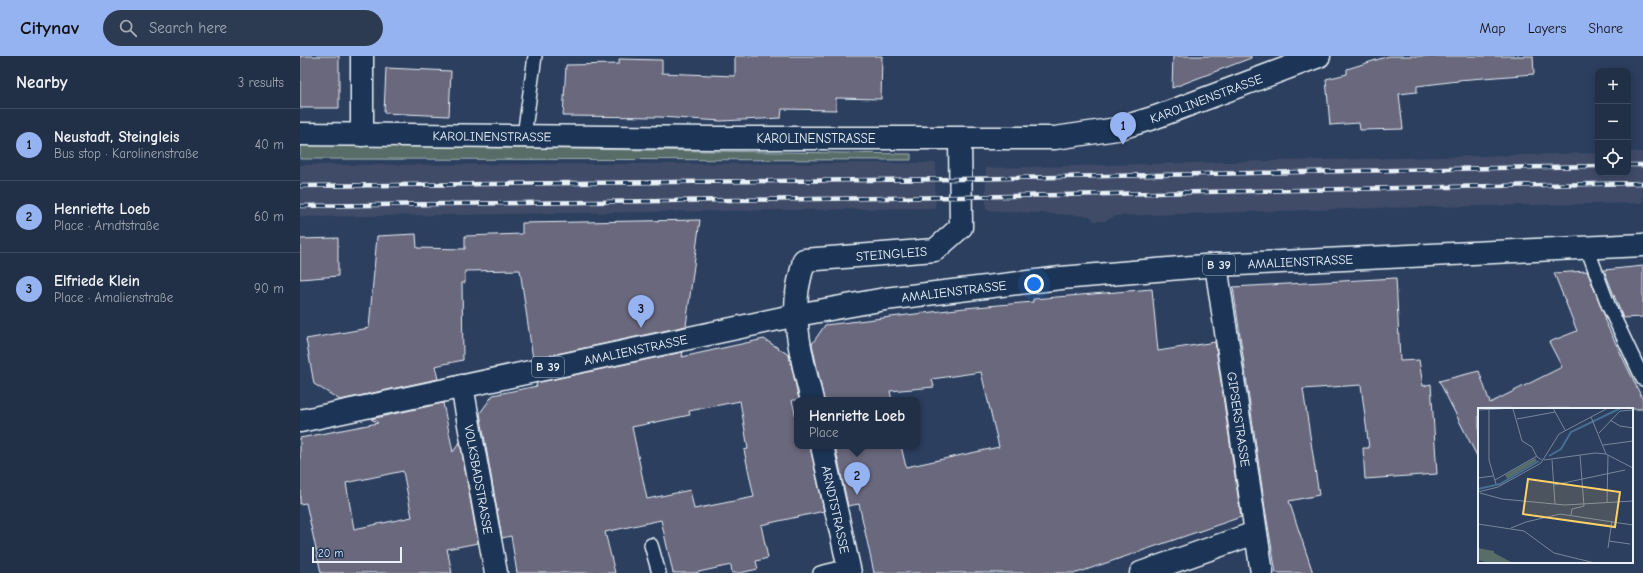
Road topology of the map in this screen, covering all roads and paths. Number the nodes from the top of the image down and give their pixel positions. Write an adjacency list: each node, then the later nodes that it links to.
1 (362, 56): 5 (street)
2 (535, 56): 6 (lane)
3 (1319, 56): 7 (street, KAROLINENSTRASSE)
4 (300, 134): 5 (street, KAROLINENSTRASSE)
5 (362, 135): 6 (street, KAROLINENSTRASSE)
6 (524, 136): 7 (street, KAROLINENSTRASSE)
7 (960, 139): 11 (street, STEINGLEIS)
8 (1643, 245): 9 (street, AMALIENSTRASSE / B 39)
9 (1587, 248): 10 (street, AMALIENSTRASSE / B 39); 12 (lane)
10 (1216, 265): 11 (street, AMALIENSTRASSE / B 39); 17 (street, GIPSERSTRASSE)
11 (797, 315): 13 (street, AMALIENSTRASSE / B 39); 14 (street)
12 (1643, 379)
13 (462, 386): 15 (street, AMALIENSTRASSE / B 39); 20 (street, VOLKSBADSTRASSE)
14 (811, 397)
15 (300, 421)
16 (823, 449): 19 (street, ARNDTSTRASSE)
17 (1256, 533): 23 (street); 24 (street, GIPSERSTRASSE)
18 (651, 545): 21 (lane)
19 (849, 570): 22 (lane)
20 (496, 573)
21 (659, 573)
22 (820, 573)
23 (1141, 573)
24 (1262, 573)

